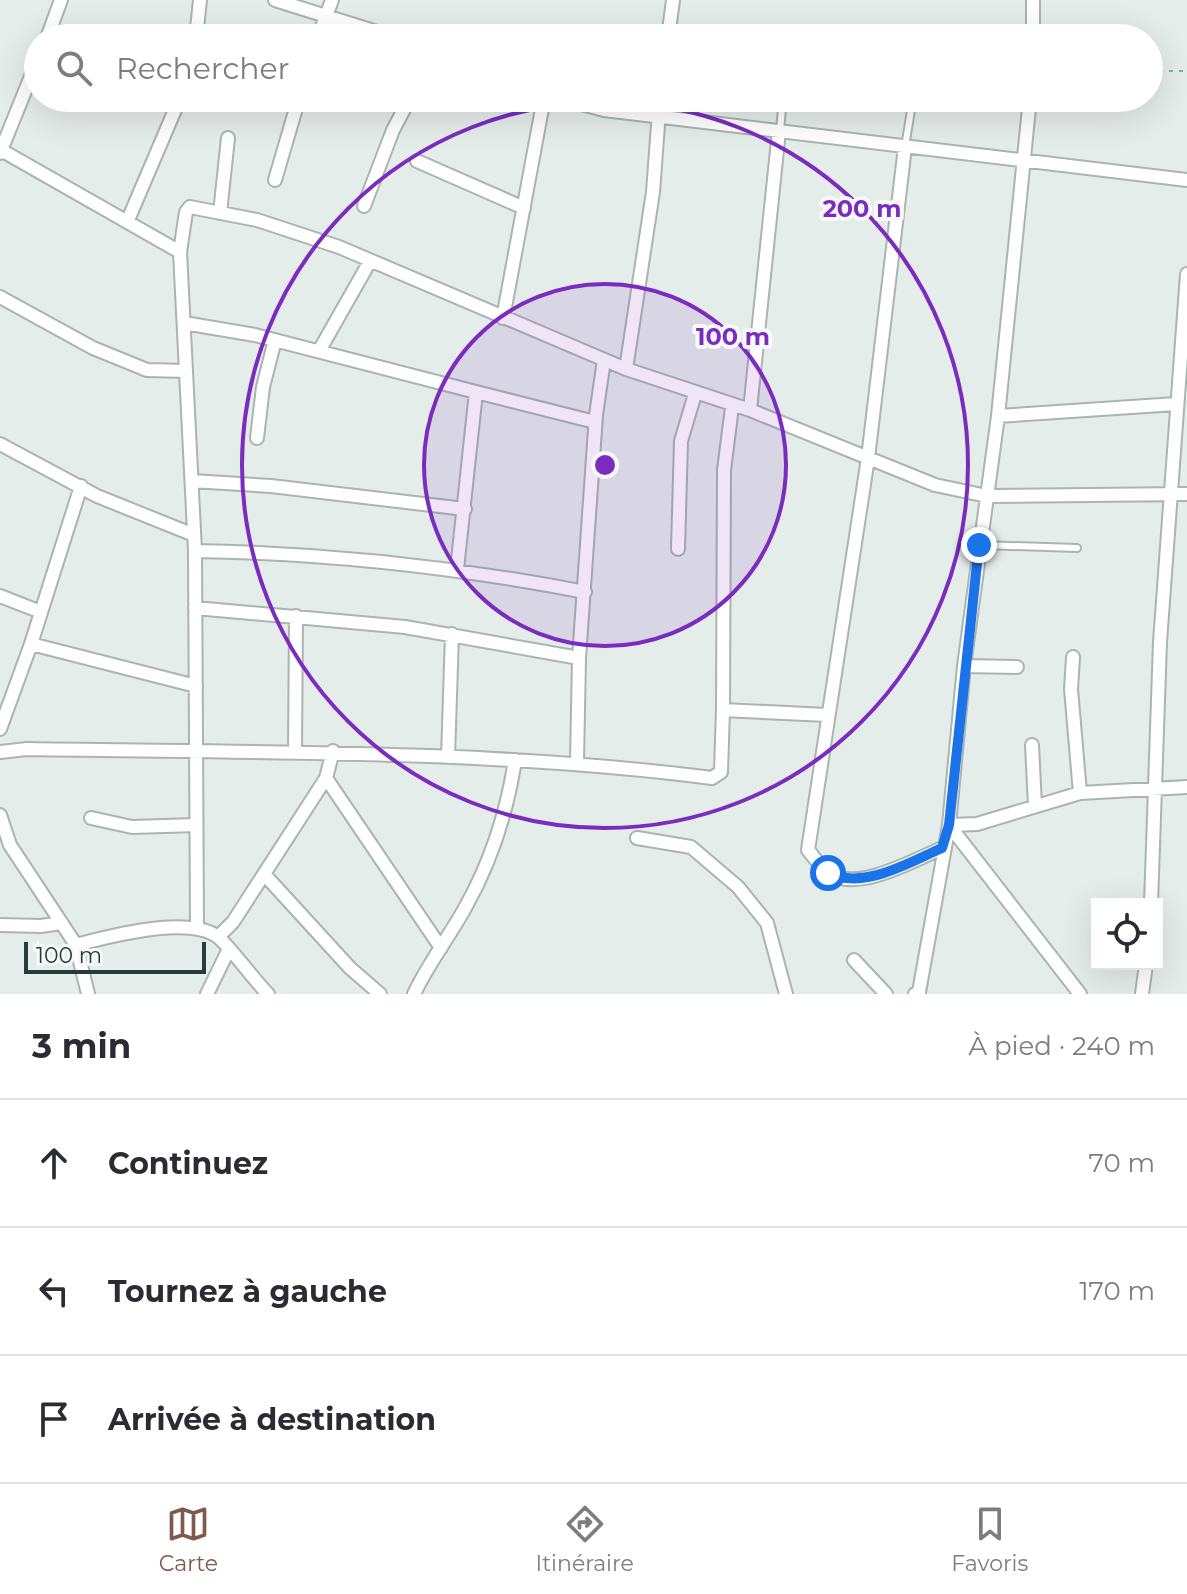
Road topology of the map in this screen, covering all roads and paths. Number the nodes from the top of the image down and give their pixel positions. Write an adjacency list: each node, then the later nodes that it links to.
1 (61, 0): 8 (street)
2 (200, 0): 9 (street)
3 (275, 0): 7 (street)
4 (332, 0): 7 (street)
5 (673, 0): 12 (street)
6 (1033, 0): 13 (street)
7 (327, 14): 10 (street); 11 (street)
8 (52, 24)
9 (197, 24)
10 (323, 24)
11 (356, 24)
12 (670, 24)
13 (1033, 24)
14 (1163, 71): 15 (path)
15 (1187, 71)
16 (24, 90): 28 (street)
17 (174, 112): 39 (street)
18 (295, 112): 34 (street)
19 (403, 112): 36 (street)
20 (541, 112): 37 (street)
21 (619, 112): 26 (street)
22 (658, 112): 26 (street)
23 (781, 112): 27 (lane)
24 (911, 112): 30 (lane)
25 (1029, 112): 32 (street)
26 (657, 117): 27 (street); 49 (street)
27 (779, 131): 30 (street); 55 (street)
28 (4, 134): 31 (street)
29 (228, 138): 38 (street)
30 (905, 147): 32 (street); 60 (street)
31 (1, 152): 39 (street)
32 (1025, 158): 35 (street); 56 (street)
33 (417, 161): 37 (street)
34 (275, 180)
35 (1187, 180)
36 (364, 206)
37 (524, 208): 44 (street)
38 (220, 213): 40 (street); 41 (street)
39 (128, 220): 40 (street)
40 (180, 252): 45 (street)
41 (369, 263): 44 (street); 47 (street)
42 (1187, 274): 53 (street)
43 (0, 297): 50 (street)
44 (503, 318): 48 (street)
45 (184, 323): 46 (street); 50 (street)
46 (275, 340): 47 (street); 58 (street)
47 (319, 351): 51 (street)
48 (604, 360): 49 (street); 57 (street)
49 (626, 369): 52 (street)
50 (186, 371): 61 (street)
51 (476, 392): 57 (street); 66 (street)
52 (695, 394): 54 (street); 70 (street)
53 (1181, 403): 56 (street); 64 (street)
54 (732, 407): 55 (street); 85 (street)
55 (750, 410): 60 (street)
56 (998, 416): 65 (street)
57 (595, 422): 73 (street)
58 (257, 438)
59 (0, 444): 62 (street)
60 (868, 458): 65 (street); 86 (street)
61 (192, 481): 66 (street); 67 (street)
62 (81, 486): 67 (street); 76 (street)
63 (1187, 494): 64 (street)
64 (1171, 495): 65 (street); 98 (street)
65 (987, 496): 68 (street)
66 (465, 509): 72 (street)
67 (194, 535): 71 (street)
68 (979, 545): 69 (lane); 82 (street)
69 (1077, 548)
70 (678, 549)
71 (195, 551): 72 (street); 75 (street)
72 (457, 569): 73 (street)
73 (585, 592): 81 (street)
74 (0, 596): 76 (street)
75 (195, 608): 77 (street); 84 (street)
76 (41, 612): 79 (street)
77 (296, 616): 78 (street); 91 (street)
78 (452, 634): 81 (street); 93 (street)
79 (31, 644): 84 (street); 87 (street)
80 (1073, 657): 99 (street)
81 (579, 658): 95 (street)
82 (964, 666): 83 (street); 104 (street)
83 (1017, 667)
84 (196, 686): 92 (street)
85 (723, 710): 86 (street); 95 (street)
86 (827, 715): 106 (street)
87 (0, 729)
88 (1032, 745): 100 (street)
89 (333, 751): 91 (street); 93 (street); 96 (street)
90 (0, 752): 92 (street)
91 (295, 752): 92 (street)
92 (196, 753): 103 (street)
93 (448, 757): 94 (street)
94 (515, 760): 95 (street); 114 (street)
95 (577, 763)
96 (326, 778): 107 (street); 114 (street)
97 (1187, 787): 98 (street)
98 (1154, 792): 99 (street); 108 (street)
99 (1080, 793): 100 (street)
100 (1035, 806): 104 (street)
101 (0, 815): 109 (street)
102 (91, 818): 103 (street)
103 (196, 825): 111 (street)
104 (949, 825): 106 (street); 126 (street)
105 (637, 838): 124 (street)
106 (942, 848): 118 (street)
107 (264, 874): 112 (street); 122 (street)
108 (1151, 898)
109 (61, 923): 110 (street); 113 (street)
110 (0, 925)
111 (197, 927): 112 (street); 113 (street)
112 (218, 937): 115 (street)
113 (76, 945): 119 (street)
114 (441, 948): 123 (street)
115 (228, 951): 120 (street); 121 (street)
116 (854, 960): 125 (street)
117 (1145, 970): 127 (street)
118 (918, 993)
119 (88, 994)
120 (207, 994)
121 (268, 994)
122 (380, 994)
123 (414, 994)
124 (786, 994)
125 (886, 994)
126 (1080, 994)
127 (1142, 994)

